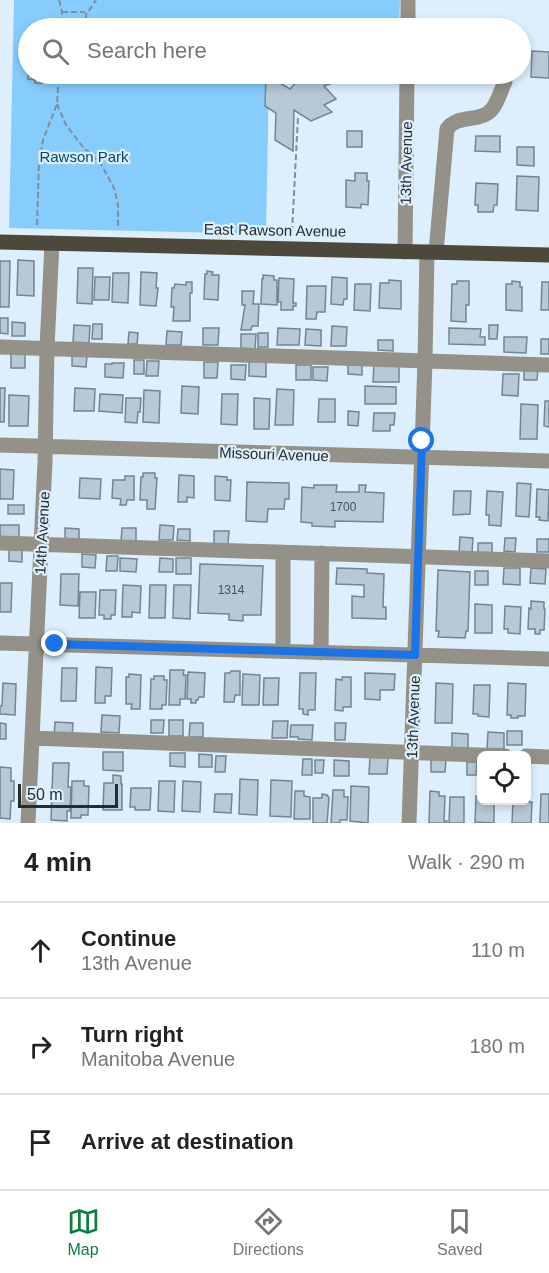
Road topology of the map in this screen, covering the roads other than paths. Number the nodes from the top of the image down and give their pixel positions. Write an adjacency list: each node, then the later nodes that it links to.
1 (408, 0): 2 (street)
2 (408, 18)
3 (407, 84): 7 (street, 13th Avenue)
4 (504, 84): 8 (street, 13th Avenue)
5 (0, 242): 6 (main road, East Rawson Avenue)
6 (52, 243): 7 (main road, East Rawson Avenue); 11 (street, 14th Avenue)
7 (405, 252): 8 (main road, East Rawson Avenue)
8 (432, 252): 9 (main road, East Rawson Avenue); 12 (street, 13th Avenue)
9 (549, 255)
10 (0, 347): 11 (street)
11 (47, 348): 12 (street); 15 (street, 14th Avenue)
12 (425, 361): 13 (street); 16 (street, 13th Avenue)
13 (549, 365)
14 (0, 445): 15 (street, Missouri Avenue)
15 (45, 446): 16 (street, Missouri Avenue); 19 (street, 14th Avenue)
16 (422, 458): 17 (street, Missouri Avenue); 22 (street, 13th Avenue)
17 (549, 461)
18 (0, 543): 19 (street)
19 (42, 544): 20 (street); 25 (street, 14th Avenue)
20 (283, 552): 21 (street); 26 (street)
21 (322, 553): 22 (street); 27 (street)
22 (418, 556): 23 (street); 28 (street, 13th Avenue)
23 (549, 561)
24 (0, 643): 25 (street)
25 (36, 644): 26 (street); 30 (street, 14th Avenue)
26 (283, 651): 27 (street)
27 (321, 652): 28 (street)
28 (415, 655): 29 (street); 31 (street, 13th Avenue)
29 (549, 659)
30 (32, 738): 31 (street); 35 (street, 14th Avenue)
31 (411, 752): 32 (street); 36 (street, 13th Avenue)
32 (477, 755)
33 (531, 756): 34 (street)
34 (549, 757)
35 (28, 823)
36 (409, 823)

